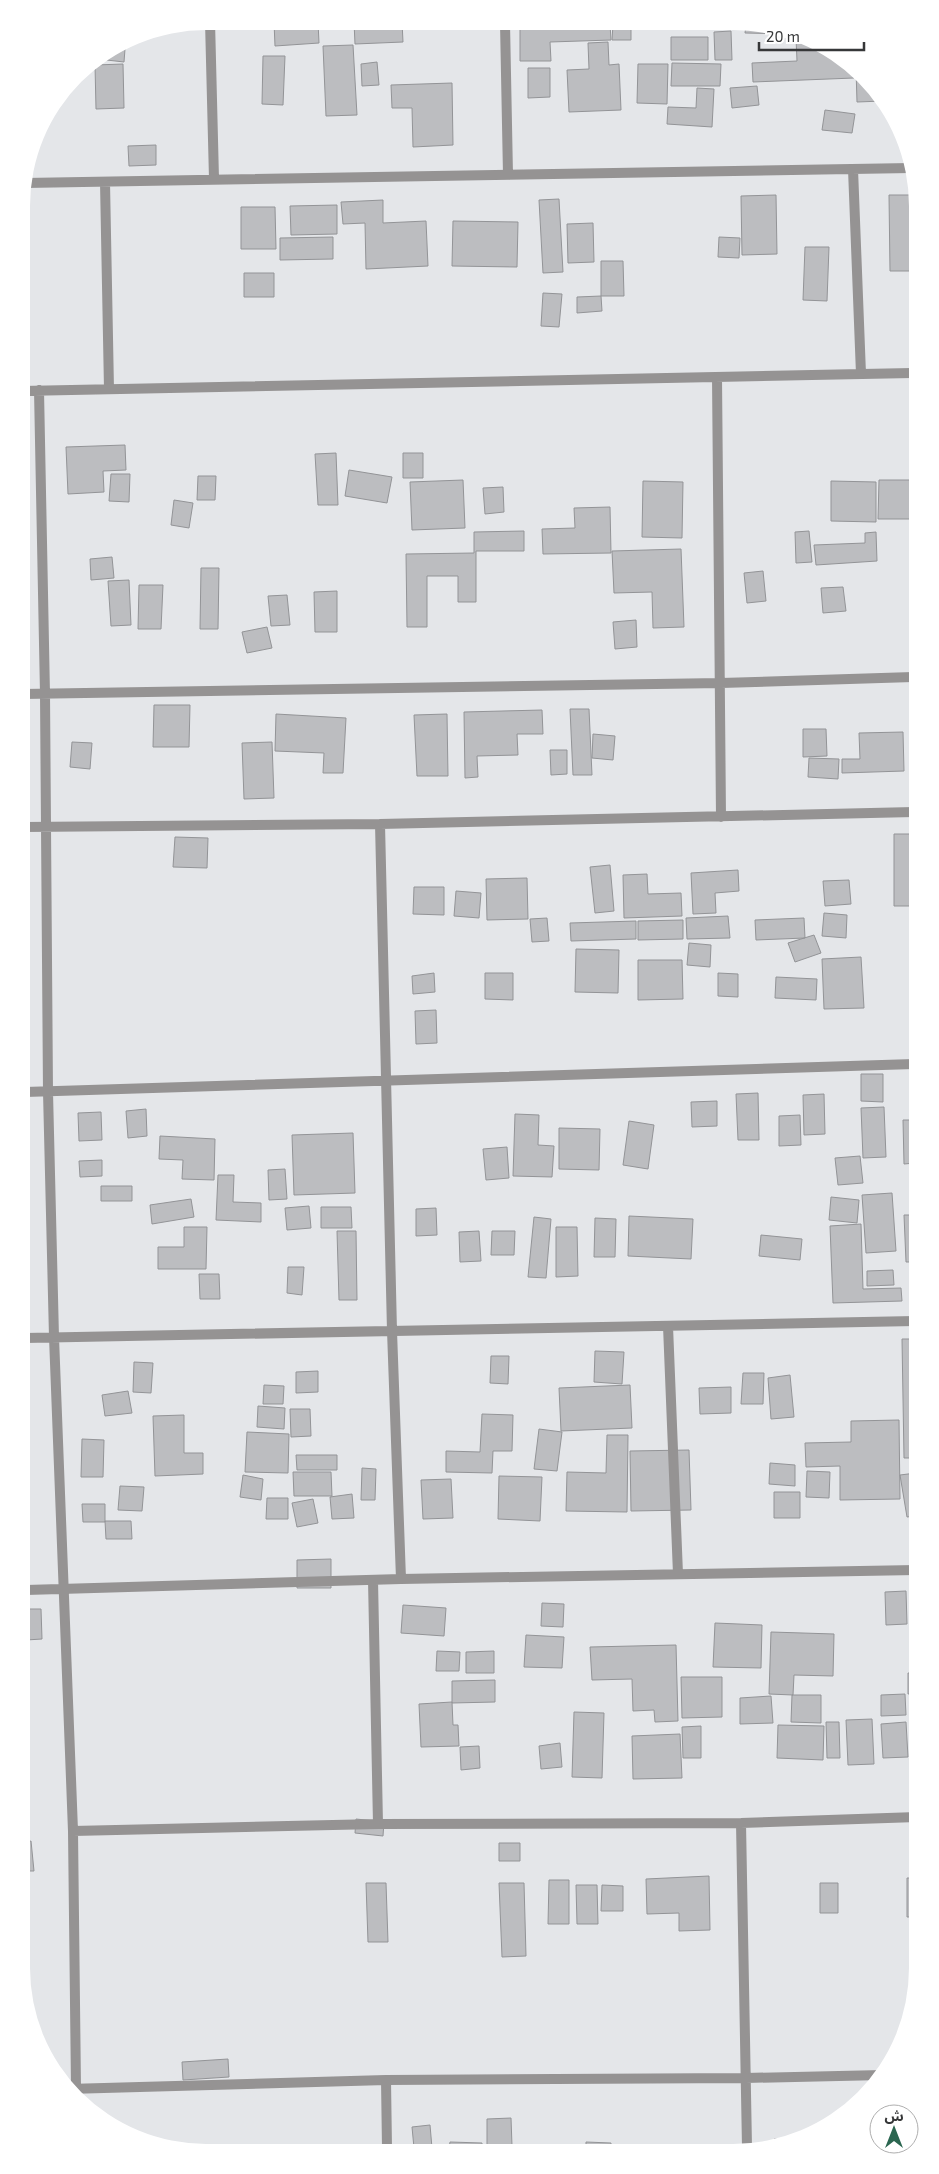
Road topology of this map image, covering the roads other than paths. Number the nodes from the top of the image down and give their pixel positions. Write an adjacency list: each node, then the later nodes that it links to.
1 (210, 30): 6 (street)
2 (505, 30): 5 (street)
3 (905, 168): 4 (street)
4 (853, 169): 5 (street); 10 (street)
5 (508, 175): 6 (street)
6 (214, 179): 8 (street)
7 (32, 182): 8 (street)
8 (105, 182): 12 (street)
9 (909, 373): 10 (street)
10 (861, 374): 11 (street)
11 (717, 377): 12 (street); 16 (street)
12 (110, 389): 13 (street)
13 (39, 390): 14 (street); 18 (street)
14 (30, 391)
15 (909, 677): 16 (street)
16 (720, 683): 18 (street); 20 (street)
17 (30, 694): 18 (street)
18 (45, 694): 23 (street)
19 (909, 812): 20 (street)
20 (720, 817): 21 (street)
21 (380, 824): 23 (street); 25 (street)
22 (30, 827): 23 (street)
23 (46, 827): 27 (street)
24 (909, 1064): 25 (street)
25 (387, 1082): 27 (street); 30 (street)
26 (30, 1092): 27 (street)
27 (48, 1092): 31 (street)
28 (909, 1320): 29 (street)
29 (668, 1326): 30 (street); 34 (street)
30 (392, 1331): 31 (street); 35 (street)
31 (54, 1337): 32 (street); 38 (street)
32 (30, 1338)
33 (909, 1570): 34 (street)
34 (678, 1574): 35 (street)
35 (401, 1579): 36 (street)
36 (372, 1580): 38 (street); 41 (street)
37 (30, 1590): 38 (street)
38 (63, 1590): 42 (street)
39 (909, 1817): 40 (street)
40 (742, 1823): 41 (street); 44 (street)
41 (378, 1824): 42 (street)
42 (73, 1831): 46 (street)
43 (873, 2075): 44 (street)
44 (746, 2078): 45 (street); 49 (street)
45 (386, 2080): 47 (street); 48 (street)
46 (72, 2082)
47 (78, 2089)
48 (387, 2144)
49 (747, 2144)

